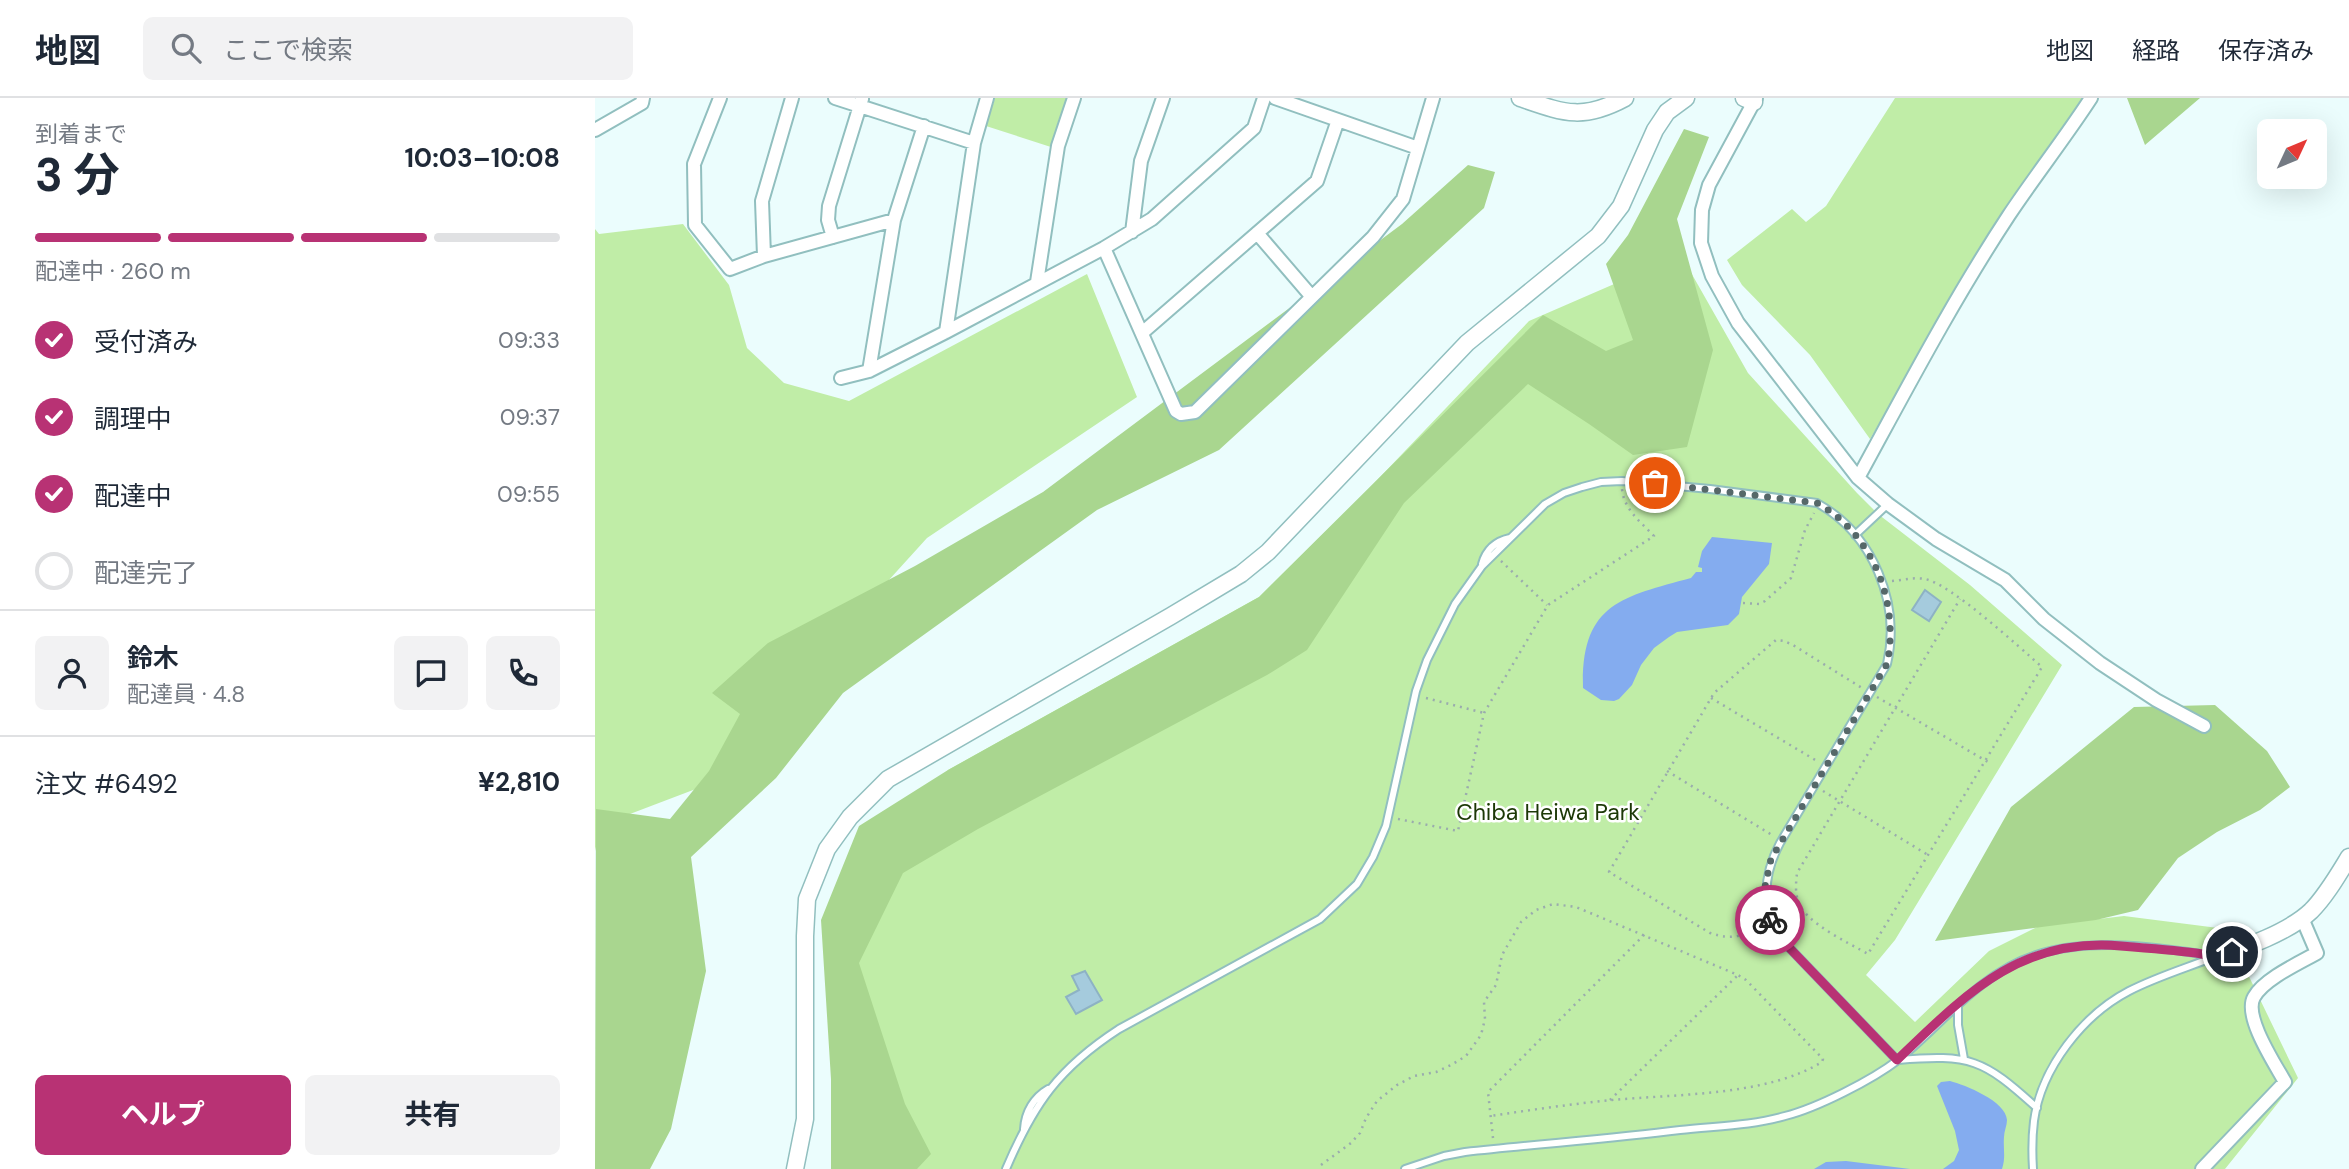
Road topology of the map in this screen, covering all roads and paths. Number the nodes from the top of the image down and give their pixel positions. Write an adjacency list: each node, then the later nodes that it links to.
1 (643, 98): 19 (street)
2 (720, 98): 27 (street)
3 (792, 98): 27 (street)
4 (835, 98): 16 (street)
5 (987, 98): 20 (street)
6 (1074, 98): 28 (street)
7 (1163, 98): 23 (street)
8 (1264, 98): 23 (street)
9 (1275, 98): 17 (street)
10 (1433, 98): 21 (street)
11 (1520, 98): 12 (street)
12 (1625, 98)
13 (1686, 98): 74 (street)
14 (2091, 98): 34 (street)
15 (1751, 99): 34 (street)
16 (861, 102): 18 (street); 25 (street)
17 (1338, 120): 21 (street); 24 (street)
18 (923, 126): 20 (street); 22 (street)
19 (595, 130)
20 (974, 143): 30 (street)
21 (1418, 148): 29 (street)
22 (894, 220): 25 (street); 32 (street)
23 (1132, 232): 26 (street)
24 (1257, 233): 29 (street); 31 (street)
25 (833, 237): 27 (street)
26 (1104, 248): 28 (street); 31 (street)
27 (764, 257)
28 (1037, 282): 30 (street)
29 (1312, 296): 31 (street)
30 (946, 332): 32 (street)
31 (1142, 333)
32 (869, 371): 33 (street)
33 (841, 378)
34 (1858, 478): 37 (street)
35 (1622, 481): 36 (lane); 39 (lane); 45 (path)
36 (1817, 503): 38 (lane); 44 (path)
37 (1888, 504): 38 (lane); 51 (street)
38 (1855, 535): 42 (lane)
39 (1510, 538): 40 (lane); 41 (lane)
40 (1493, 554): 41 (lane); 45 (path)
41 (1482, 566): 47 (lane)
42 (1883, 583): 43 (path); 46 (lane)
43 (1960, 599): 49 (path); 59 (path)
44 (1743, 603)
45 (1548, 605): 50 (path)
46 (1870, 693): 48 (path); 49 (path); 53 (lane)
47 (1415, 695): 50 (path); 57 (lane)
48 (1711, 698): 53 (path); 54 (path)
49 (1896, 708): 52 (path); 56 (path)
50 (1484, 713): 57 (path)
51 (2204, 726)
52 (1989, 762)
53 (1826, 766): 55 (lane)
54 (1667, 771): 58 (path); 62 (path)
55 (1815, 786): 56 (path); 58 (lane)
56 (1840, 801): 59 (path); 59 (path)
57 (1388, 817): 75 (lane)
58 (1781, 841): 62 (lane)
59 (1928, 855)
60 (2349, 857): 61 (street)
61 (2302, 918): 64 (street); 78 (street)
62 (1771, 924): 68 (lane)
63 (1645, 934): 65 (path); 71 (path); 73 (path)
64 (2216, 956): 66 (lane); 70 (lane)
65 (1738, 975): 69 (path); 69 (path)
66 (1958, 1005): 67 (lane); 68 (lane)
67 (1964, 1059): 68 (lane); 70 (lane)
68 (1897, 1060): 72 (lane)
69 (1609, 1101): 71 (path)
70 (2037, 1108): 77 (lane)
71 (1490, 1116): 72 (path)
72 (1494, 1148): 76 (lane)
73 (1321, 1165)
74 (795, 1169)
75 (1006, 1169)
76 (1405, 1169)
77 (2033, 1169)
78 (2202, 1169)

